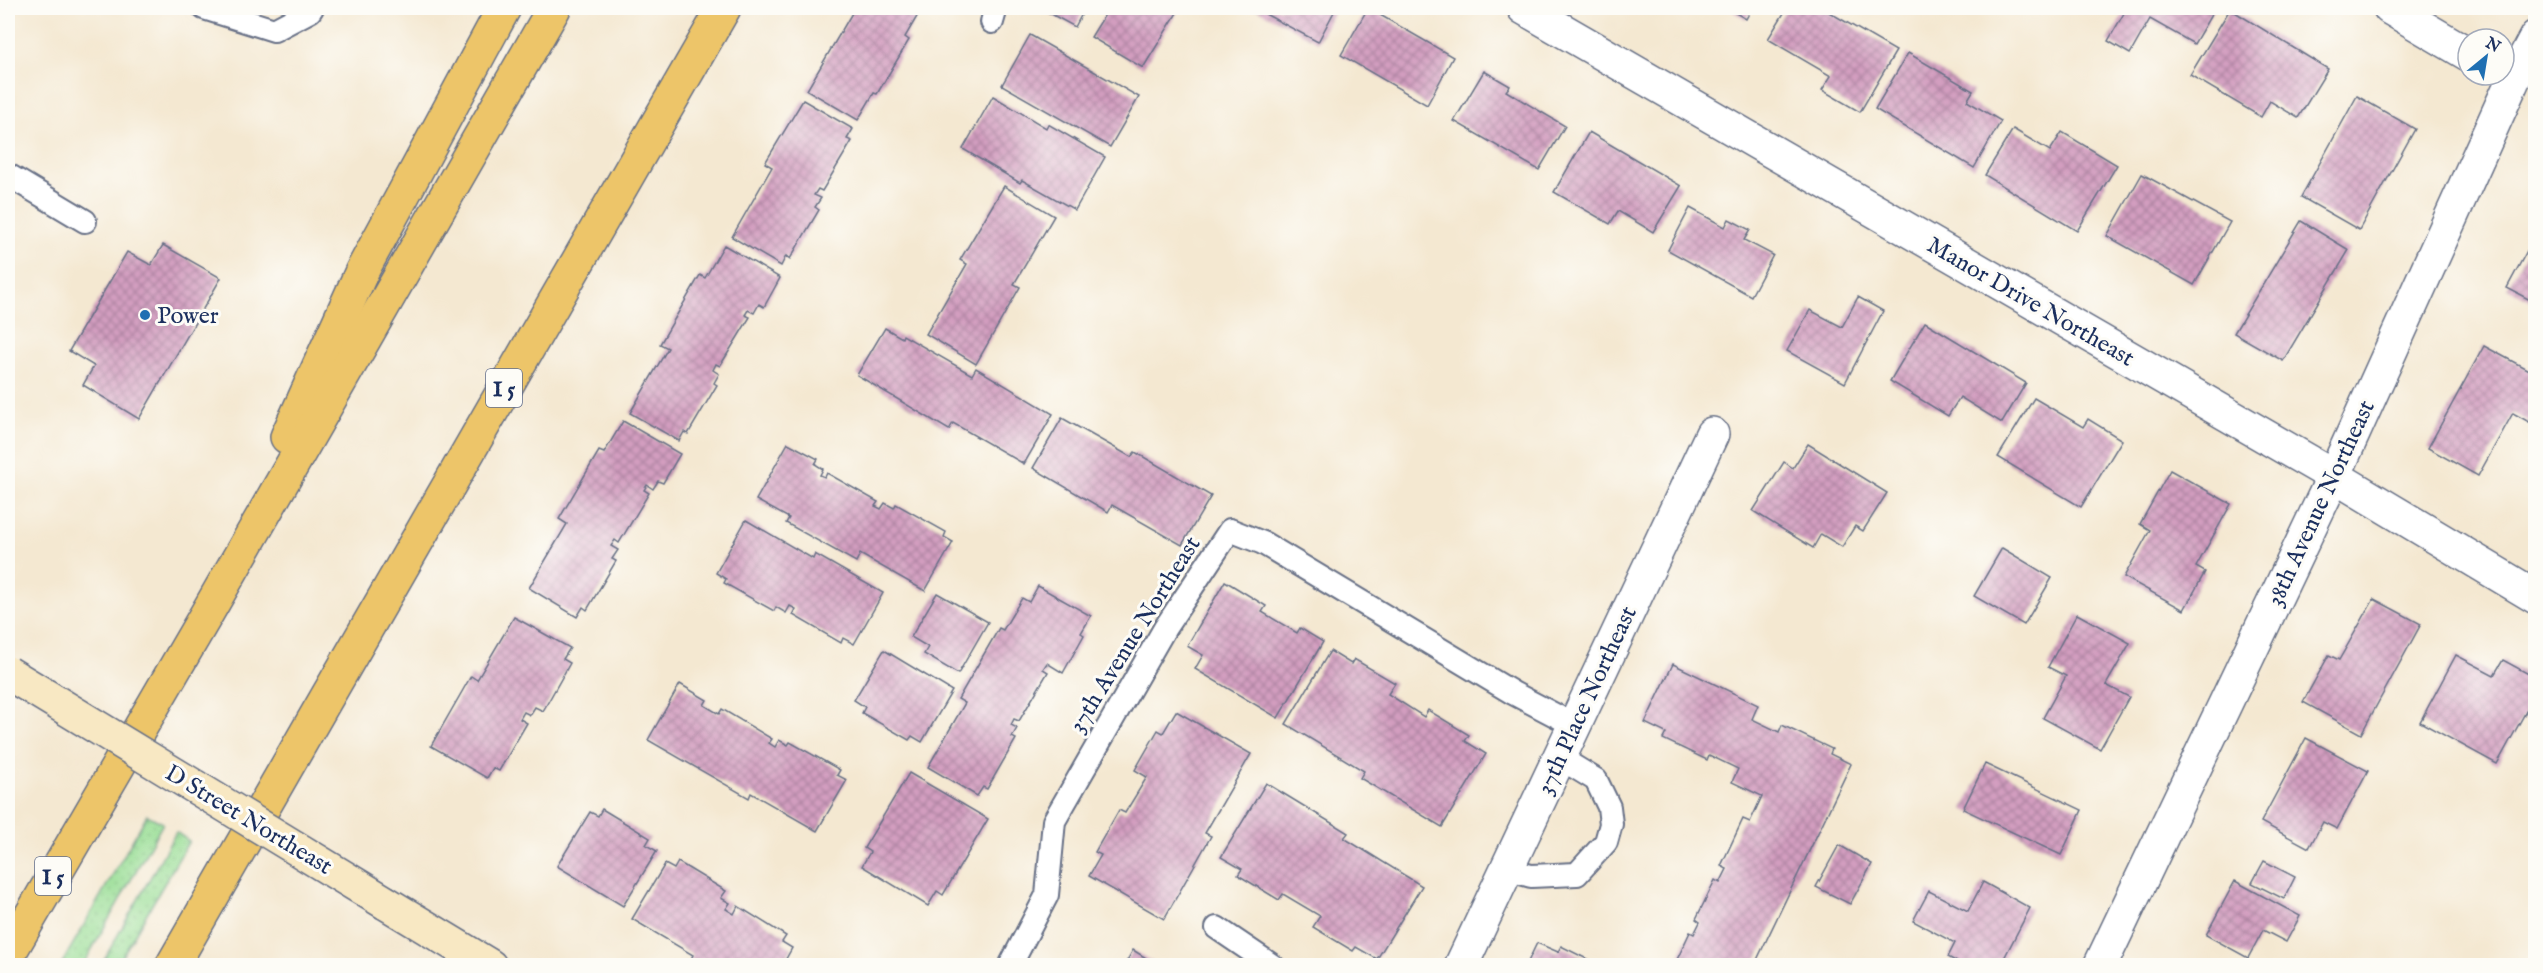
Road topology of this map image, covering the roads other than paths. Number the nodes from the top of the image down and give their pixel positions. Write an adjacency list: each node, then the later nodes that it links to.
1 (204, 8): 2 (lane)
2 (312, 8)
3 (504, 8): 16 (highway, I 5)
4 (554, 8): 16 (highway, I 5)
5 (724, 8): 23 (highway, I 5)
6 (1524, 8): 14 (street, Manor Drive Northeast)
7 (2390, 8): 9 (street)
8 (2535, 37): 10 (street, 38th Avenue Northeast)
9 (2456, 47)
10 (2518, 83): 14 (street, 38th Avenue Northeast)
11 (8, 175): 12 (lane)
12 (85, 221)
13 (1712, 434): 18 (street, 37th Place Northeast)
14 (2334, 476): 15 (street, Manor Drive Northeast); 28 (street, 38th Avenue Northeast)
15 (2535, 597)
16 (206, 615): 22 (highway, I 5)
17 (8, 673): 24 (street, D Street Northeast, bridge)
18 (1574, 725): 19 (street, 37th Place Northeast); 25 (lane, 37th Avenue Northeast)
19 (1560, 758): 20 (street, 37th Place Northeast); 20 (lane)
20 (1506, 869): 27 (street, 37th Place Northeast)
21 (1217, 928): 26 (lane)
22 (8, 955)
23 (172, 966)
24 (490, 966)
25 (1010, 966)
26 (1273, 966)
27 (1461, 966)
28 (2100, 966)

